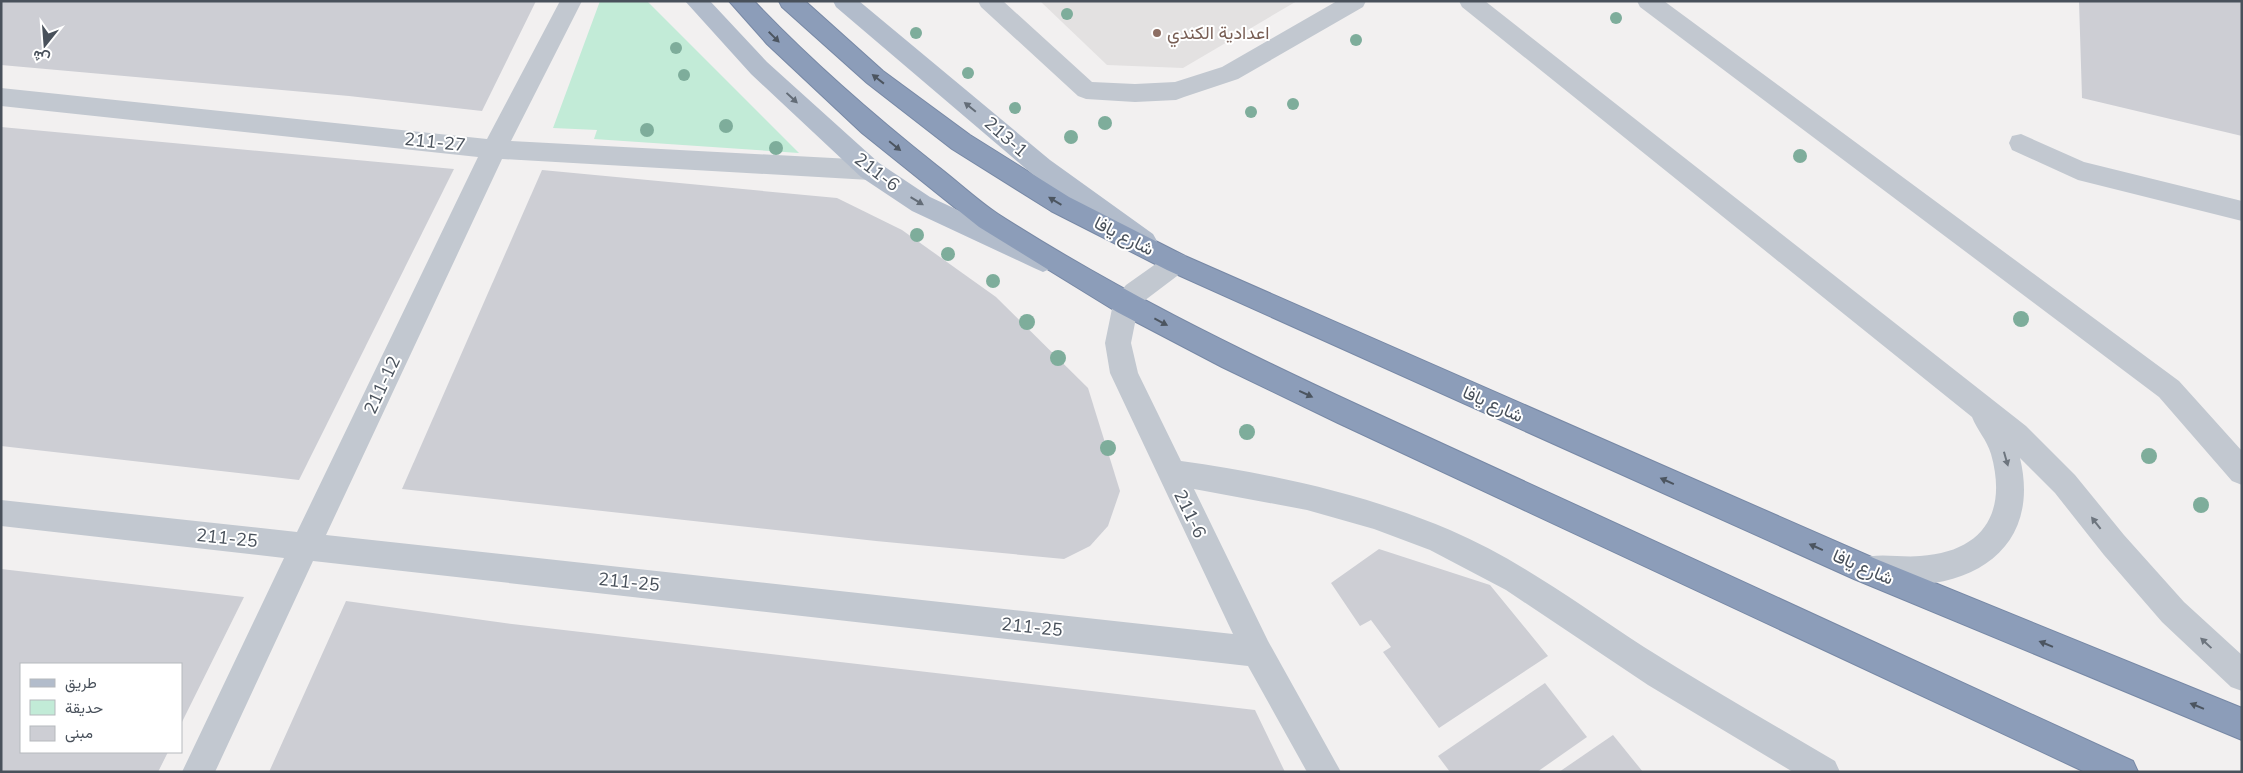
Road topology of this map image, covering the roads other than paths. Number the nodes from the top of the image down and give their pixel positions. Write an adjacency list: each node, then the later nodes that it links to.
1 (572, 1): 12 (street, 211-12)
2 (696, 1): 13 (main road, 211-6, one-way to 13)
3 (740, 1): 16 (highway, one-way to 16)
4 (790, 1): 15 (highway, شارع يافا, one-way to 4)
5 (844, 1): 15 (main road, 213-1, one-way to 5)
6 (989, 1): 7 (street)
7 (1355, 1)
8 (1470, 1): 18 (street)
9 (1648, 1): 19 (street)
10 (1, 97): 12 (street, 211-27)
11 (2021, 144): 14 (street)
12 (494, 149): 13 (street, 211-27); 22 (street, 211-12)
13 (870, 170): 16 (main road, 211-6, one-way to 16)
14 (2242, 211)
15 (1176, 264): 17 (street); 23 (highway, شارع يافا, one-way to 15)
16 (1098, 287): 17 (highway)
17 (1126, 304): 20 (street, 211-6); 30 (highway, one-way to 30)
18 (1974, 402): 23 (street, one-way to 23); 25 (street, one-way to 18)
19 (2242, 472)
20 (1170, 473): 24 (street, 211-6); 29 (street)
21 (1, 513): 22 (street, 211-25)
22 (305, 546): 24 (street, 211-25); 27 (street, 211-12)
23 (1865, 569): 26 (highway, شارع يافا, one-way to 23)
24 (1257, 652): 28 (street, 211-6)
25 (2242, 676)
26 (2242, 724)
27 (198, 772)
28 (1325, 772)
29 (1824, 772)
30 (2122, 772)

